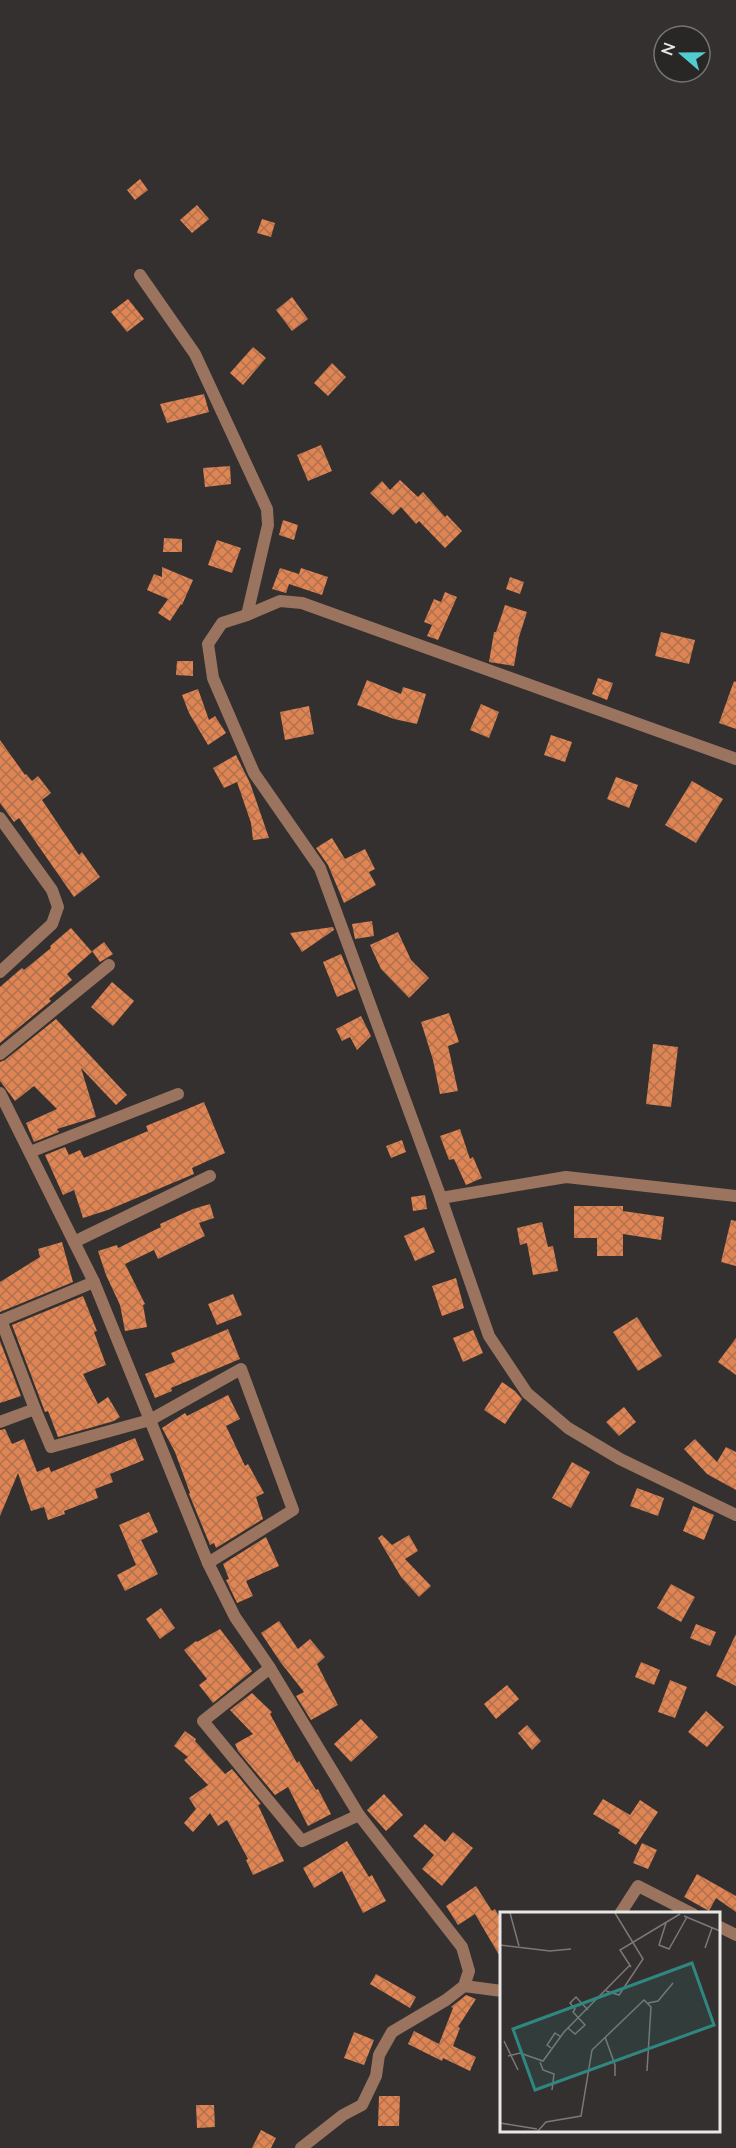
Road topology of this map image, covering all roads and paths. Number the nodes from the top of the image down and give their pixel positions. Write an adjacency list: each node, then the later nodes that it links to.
1 (140, 275): 2 (street)
2 (247, 615): 3 (street); 13 (street)
3 (736, 759)
4 (0, 818): 6 (street)
5 (109, 965): 7 (street)
6 (0, 972)
7 (0, 1054)
8 (0, 1093): 10 (street)
9 (178, 1094): 10 (street)
10 (30, 1152): 14 (street)
11 (210, 1176): 14 (street)
12 (736, 1196): 13 (street)
13 (441, 1198): 20 (street)
14 (74, 1242): 15 (street)
15 (94, 1282): 16 (street); 18 (street)
16 (1, 1321): 17 (street)
17 (35, 1409): 18 (street); 19 (street)
18 (150, 1419): 21 (street); 21 (street)
19 (0, 1422)
20 (736, 1515)
21 (208, 1563): 22 (street)
22 (270, 1668): 23 (street); 23 (street)
23 (359, 1815): 28 (street)
24 (621, 1912): 25 (street)
25 (689, 1912)
26 (721, 1928): 27 (street)
27 (736, 1935)
28 (464, 1986): 29 (street); 30 (street)
29 (500, 1991)
30 (301, 2148)

